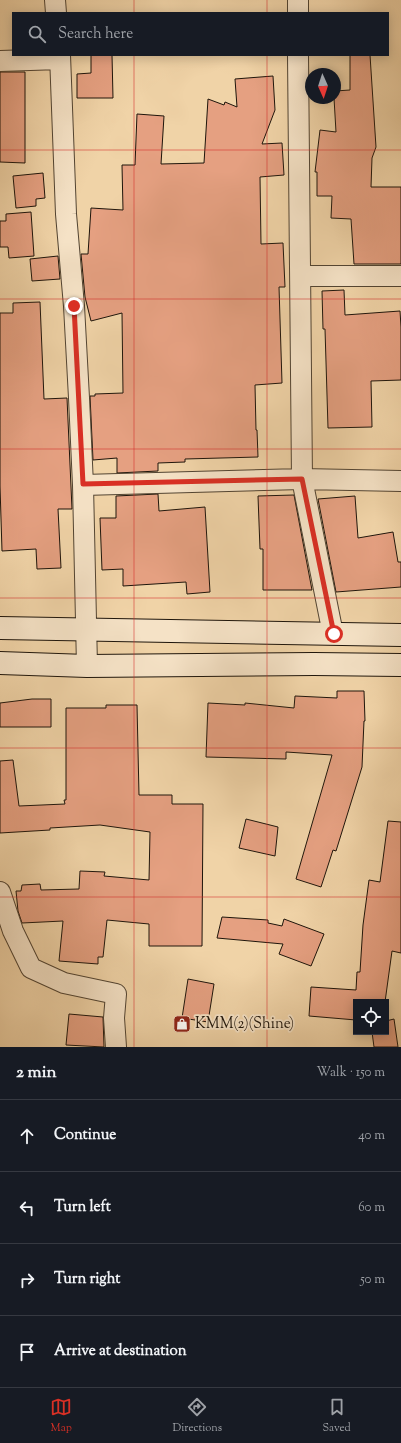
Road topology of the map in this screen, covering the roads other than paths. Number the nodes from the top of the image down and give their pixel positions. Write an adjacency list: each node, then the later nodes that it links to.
1 (55, 0): 3 (street)
2 (298, 0): 4 (street)
3 (56, 12)
4 (298, 12)
5 (298, 56): 8 (street)
6 (60, 57): 7 (street); 12 (street)
7 (0, 61)
8 (301, 276): 9 (street); 10 (street)
9 (401, 276)
10 (302, 479): 11 (street); 12 (street); 15 (street)
11 (401, 482)
12 (83, 484): 14 (street)
13 (0, 628): 14 (street)
14 (86, 630): 15 (street); 18 (street)
15 (334, 634): 16 (street)
16 (401, 635)
17 (0, 663): 18 (street)
18 (87, 666): 19 (street)
19 (401, 666)
20 (0, 892): 21 (street)
21 (116, 1047)

